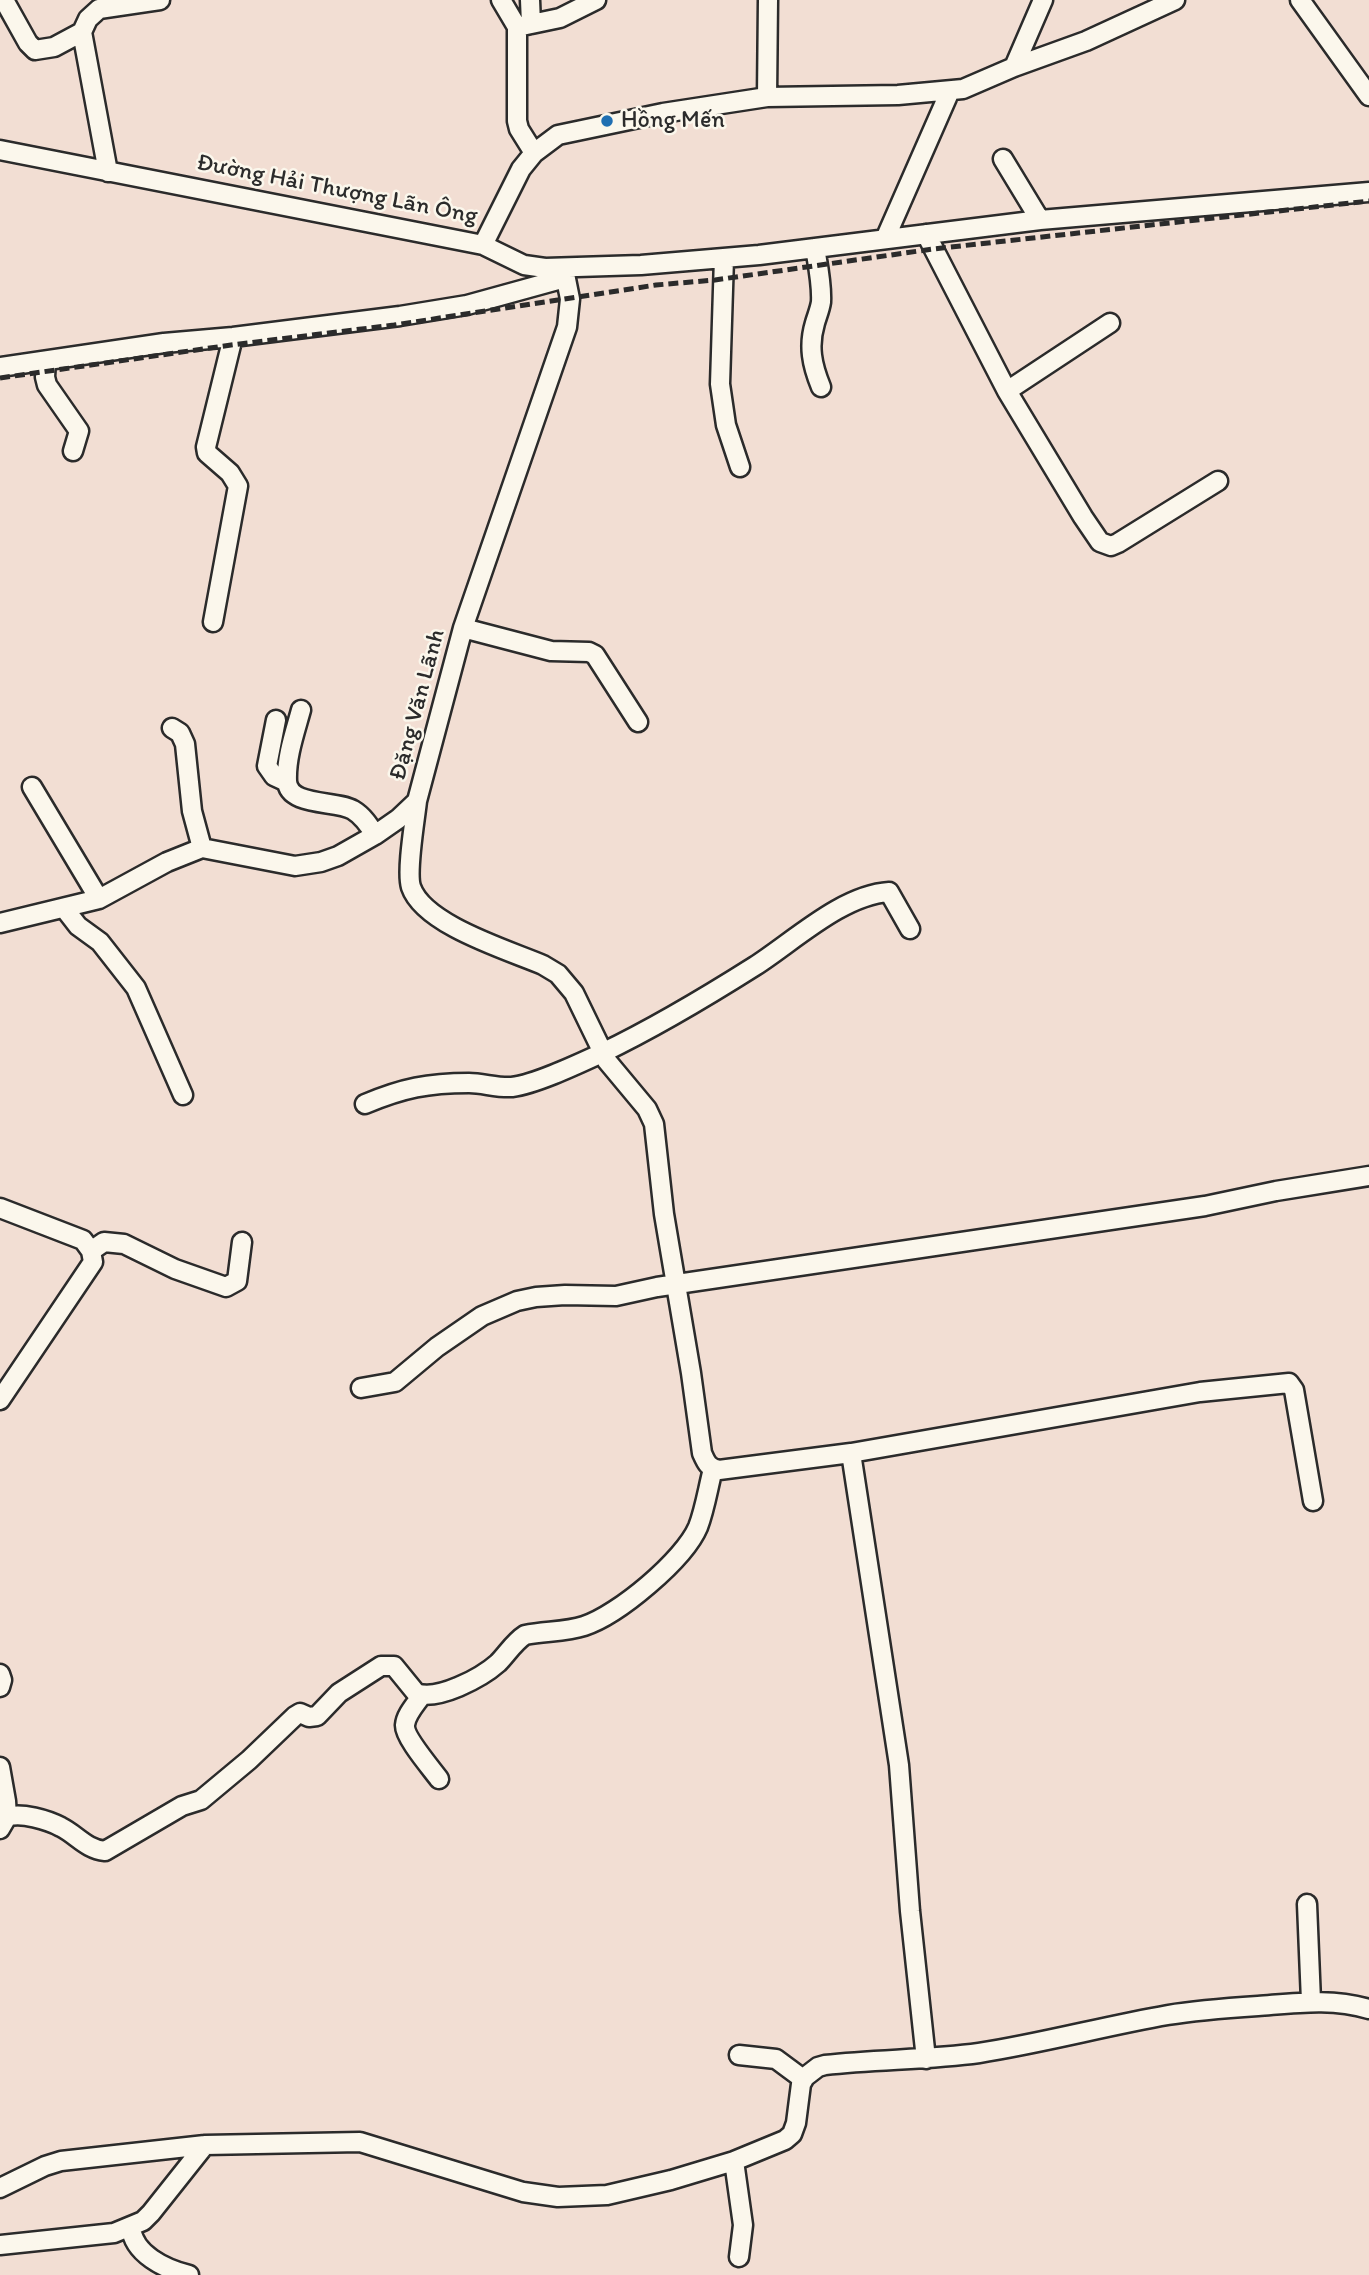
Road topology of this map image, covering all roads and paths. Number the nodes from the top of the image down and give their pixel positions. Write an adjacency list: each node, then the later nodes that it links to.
1 (160, 0): 11 (street)
2 (501, 0): 10 (street)
3 (530, 0): 10 (street)
4 (596, 0): 10 (street)
5 (768, 0): 15 (street)
6 (1044, 0): 12 (street)
7 (1175, 0): 12 (street, Đường Hải Thượng Lãn Ông)
8 (1300, 0): 14 (street)
9 (3, 2): 11 (street)
10 (524, 26): 17 (street)
11 (82, 32): 19 (street)
12 (1014, 67): 13 (street, Đường Hải Thượng Lãn Ông)
13 (950, 91): 15 (street, Đường Hải Thượng Lãn Ông); 23 (street)
14 (1369, 96)
15 (766, 97): 17 (street, Đường Hải Thượng Lãn Ông)
16 (0, 150): 19 (street, Đường Hải Thượng Lãn Ông)
17 (534, 153): 24 (street, Đường Hải Thượng Lãn Ông)
18 (1003, 159): 21 (street)
19 (108, 172): 24 (street, Đường Hải Thượng Lãn Ông)
20 (1369, 192): 21 (street)
21 (1040, 220): 22 (street)
22 (926, 234): 23 (street); 33 (street)
23 (885, 239): 25 (street)
24 (483, 244): 27 (street)
25 (815, 248): 26 (street); 32 (street)
26 (724, 258): 27 (street); 35 (street)
27 (565, 274): 29 (street); 38 (street, Đặng Văn Lãnh)
28 (1110, 323): 33 (street)
29 (233, 337): 30 (street); 37 (street)
30 (46, 361): 31 (street); 34 (street)
31 (0, 367)
32 (821, 387)
33 (1007, 391): 36 (street)
34 (73, 451)
35 (740, 467)
36 (1218, 481)
37 (213, 622)
38 (463, 628): 41 (street); 45 (street, Đặng Văn Lãnh)
39 (301, 710): 43 (street)
40 (276, 720): 43 (street)
41 (638, 722)
42 (172, 727): 47 (street)
43 (287, 782): 46 (street)
44 (32, 787): 48 (street)
45 (417, 801): 46 (street, Đặng Văn Lãnh); 52 (street)
46 (375, 835): 47 (street, Đặng Văn Lãnh)
47 (202, 848): 48 (street)
48 (99, 899): 49 (street)
49 (64, 908): 50 (street); 53 (street)
50 (0, 923)
51 (910, 929): 52 (street)
52 (602, 1052): 54 (street); 59 (street)
53 (183, 1095)
54 (365, 1104)
55 (1369, 1177): 59 (street)
56 (0, 1208): 58 (street)
57 (242, 1242): 58 (street)
58 (91, 1251): 61 (street)
59 (677, 1284): 60 (street); 63 (street)
60 (361, 1388)
61 (0, 1400)
62 (850, 1453): 63 (street); 64 (street); 75 (street)
63 (713, 1469): 67 (street)
64 (1313, 1501)
65 (0, 1674): 66 (street)
66 (0, 1687)
67 (422, 1695): 69 (street); 70 (street)
68 (0, 1768): 70 (street)
69 (439, 1779)
70 (3, 1823)
71 (1307, 1904): 72 (street)
72 (1311, 2001): 73 (street); 75 (street)
73 (1369, 2010)
74 (739, 2055): 76 (street)
75 (926, 2059): 76 (street)
76 (803, 2079): 78 (street)
77 (205, 2145): 78 (street); 79 (street); 80 (street)
78 (734, 2161): 82 (street)
79 (0, 2188)
80 (131, 2227): 81 (street); 83 (street)
81 (0, 2245)
82 (739, 2257)
83 (189, 2275)

